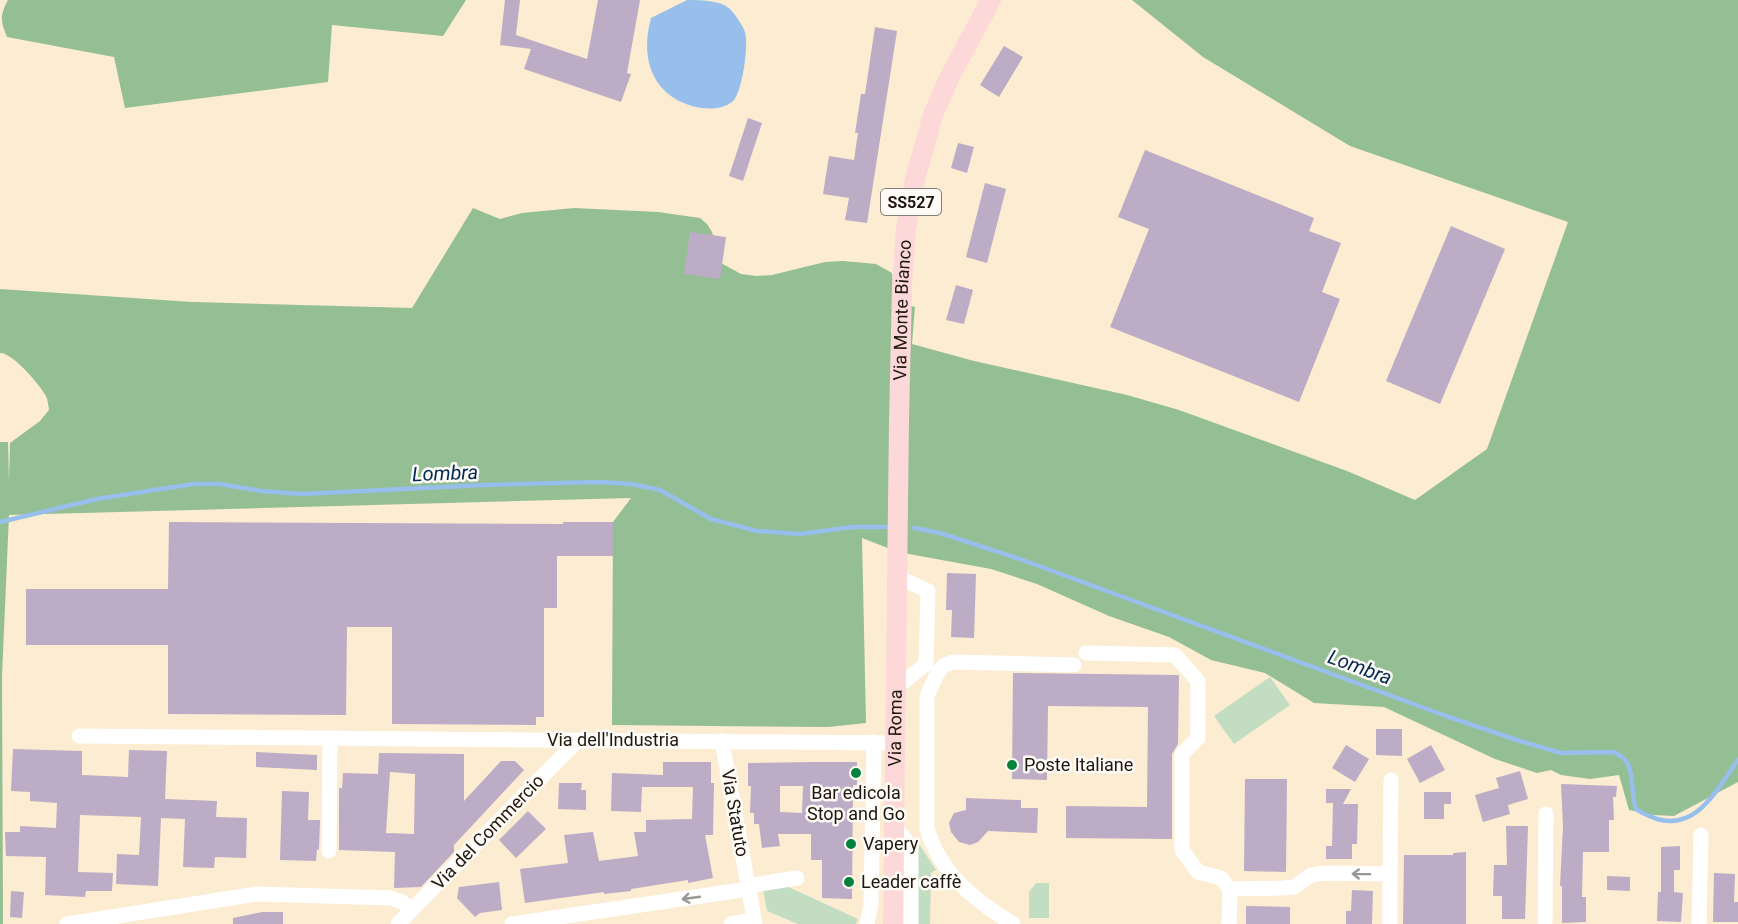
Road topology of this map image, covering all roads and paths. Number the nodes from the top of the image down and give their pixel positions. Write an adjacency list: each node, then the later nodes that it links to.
1 (991, 0): 2 (main road, Via Monte Bianco / SS527)
2 (898, 530): 3 (main road, Via Roma / SS527)
3 (898, 577): 6 (main road, Via Roma / SS527); 6 (street)
4 (1086, 653): 21 (street)
5 (1074, 665): 31 (street)
6 (896, 688): 12 (main road, Via Roma / SS527)
7 (79, 736): 8 (street, Via dell'Industria)
8 (330, 739): 9 (street, Via dell'Industria); 17 (street)
9 (578, 740): 10 (street, Via dell'Industria); 22 (street, Via del Commercio)
10 (722, 741): 11 (street, Via dell'Industria); 20 (street, Via Statuto)
11 (874, 742): 12 (street, Via dell'Industria); 28 (street, Via Roma)
12 (895, 743): 15 (main road, Via Roma / SS527)
13 (1391, 780): 18 (street)
14 (1546, 814): 34 (street)
15 (894, 826): 29 (main road, Via Roma / SS527); 30 (street)
16 (1701, 835): 35 (street)
17 (329, 851)
18 (1390, 874): 21 (street, one-way to 21); 33 (street)
19 (797, 878): 20 (street)
20 (749, 887): 23 (street, Via Statuto); 26 (street, one-way to 26)
21 (1230, 889): 32 (street)
22 (412, 910): 24 (street); 25 (street, Via del Commercio)
23 (757, 923): 27 (street)
24 (67, 924)
25 (399, 924)
26 (512, 924)
27 (733, 924)
28 (867, 924)
29 (893, 924)
30 (911, 924)
31 (1013, 924)
32 (1229, 924)
33 (1390, 924)
34 (1545, 924)
35 (1699, 924)

